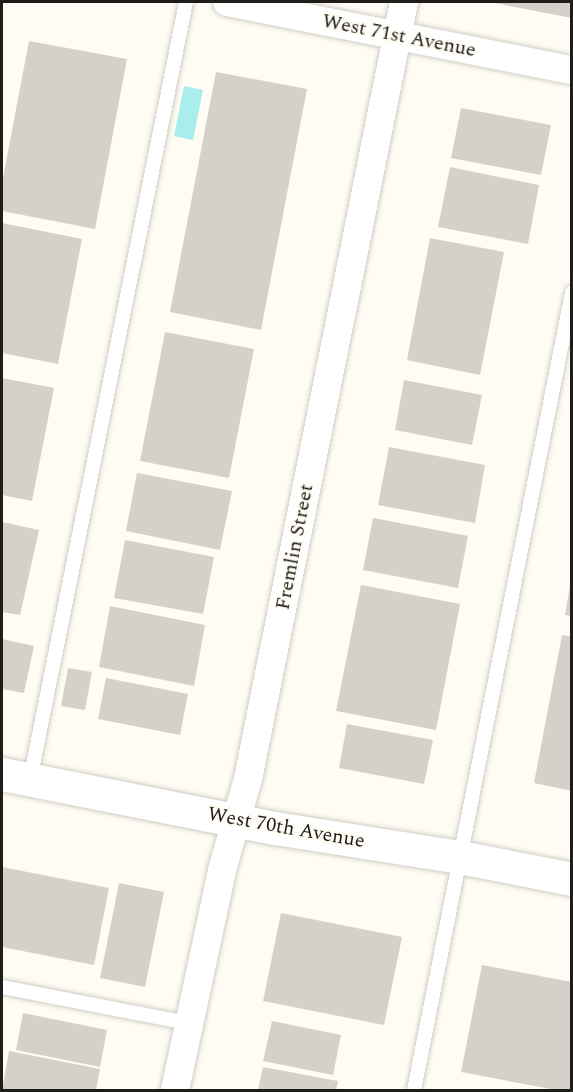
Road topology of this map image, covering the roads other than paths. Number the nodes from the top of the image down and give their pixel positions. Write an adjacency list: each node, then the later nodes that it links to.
1 (186, 2): 7 (lane)
2 (227, 2): 4 (street, West 71st Avenue)
3 (404, 2): 4 (street, Fremlin Street)
4 (398, 37): 5 (street, West 71st Avenue); 8 (street, Fremlin Street)
5 (572, 70)
6 (572, 293): 9 (lane)
7 (16, 777): 8 (main road, West 70th Avenue)
8 (235, 821): 9 (main road, West 70th Avenue); 12 (street, Fremlin Street)
9 (460, 857): 10 (main road, West 70th Avenue); 14 (lane)
10 (572, 879)
11 (2, 987): 12 (lane)
12 (188, 1023): 13 (street, Fremlin Street)
13 (175, 1090)
14 (414, 1090)

